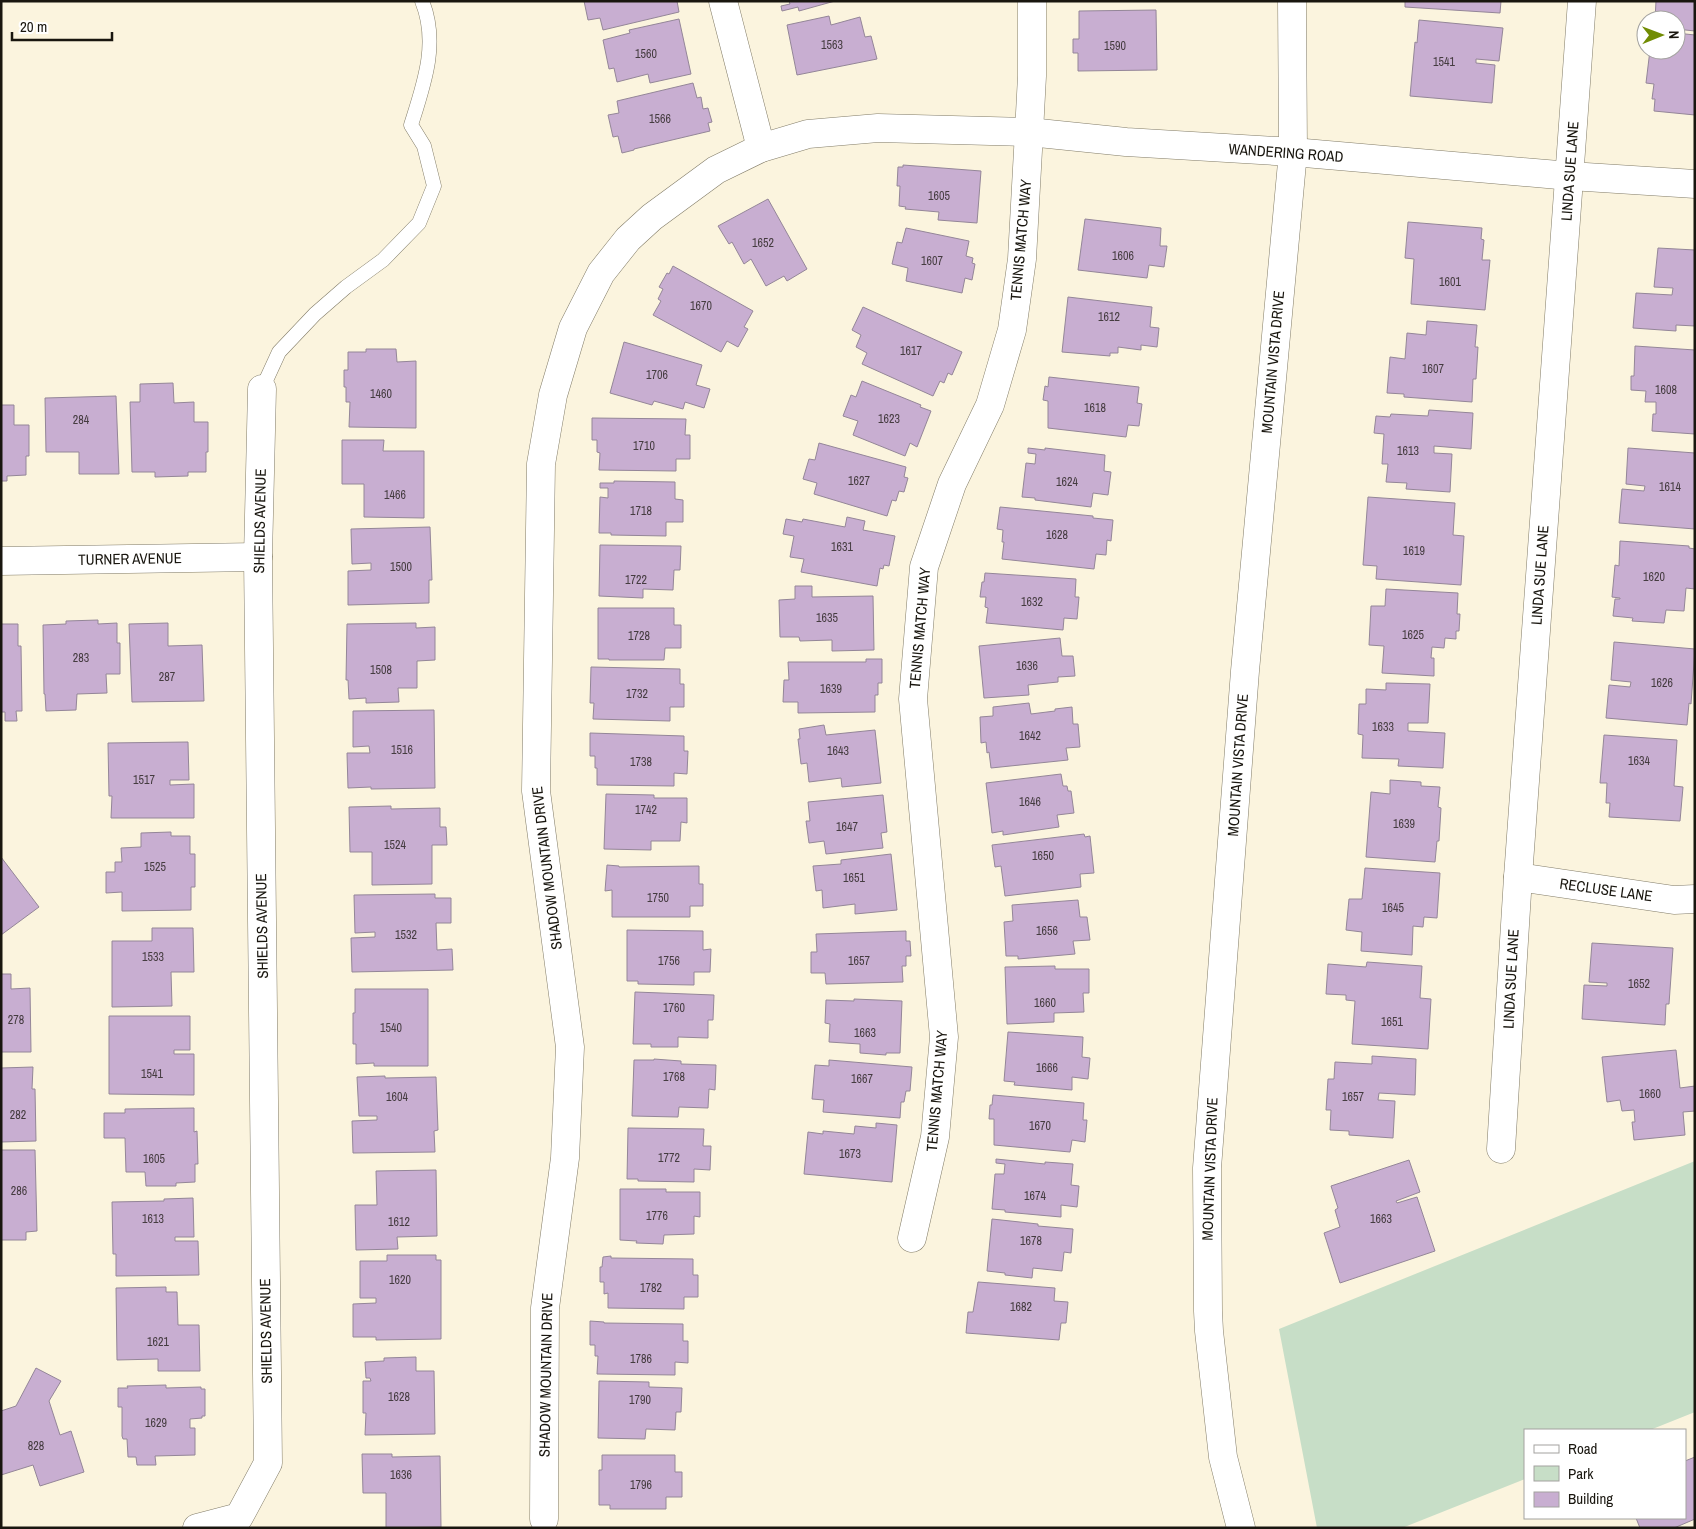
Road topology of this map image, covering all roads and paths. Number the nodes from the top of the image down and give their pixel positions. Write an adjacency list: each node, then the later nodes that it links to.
1 (422, 1): 11 (lane)
2 (723, 1): 7 (street)
3 (1032, 1): 6 (street, TENNIS MATCH WAY)
4 (1292, 1): 8 (street, MOUNTAIN VISTA DRIVE)
5 (1582, 1): 9 (street, LINDA SUE LANE)
6 (1029, 132): 7 (street, WANDERING ROAD); 8 (street, WANDERING ROAD); 17 (street, TENNIS MATCH WAY)
7 (762, 148): 18 (street, SHADOW MOUNTAIN DRIVE)
8 (1293, 152): 9 (street, WANDERING ROAD); 20 (street, MOUNTAIN VISTA DRIVE)
9 (1570, 176): 10 (street, WANDERING ROAD); 14 (street, LINDA SUE LANE)
10 (1695, 184)
11 (262, 389): 12 (street, SHIELDS AVENUE)
12 (258, 557): 13 (street, TURNER AVENUE); 19 (street, SHIELDS AVENUE)
13 (1, 561)
14 (1518, 877): 15 (street, RECLUSE LANE); 16 (street, LINDA SUE LANE)
15 (1695, 899)
16 (1501, 1149)
17 (912, 1238)
18 (544, 1518)
19 (197, 1528)
20 (1241, 1528)

